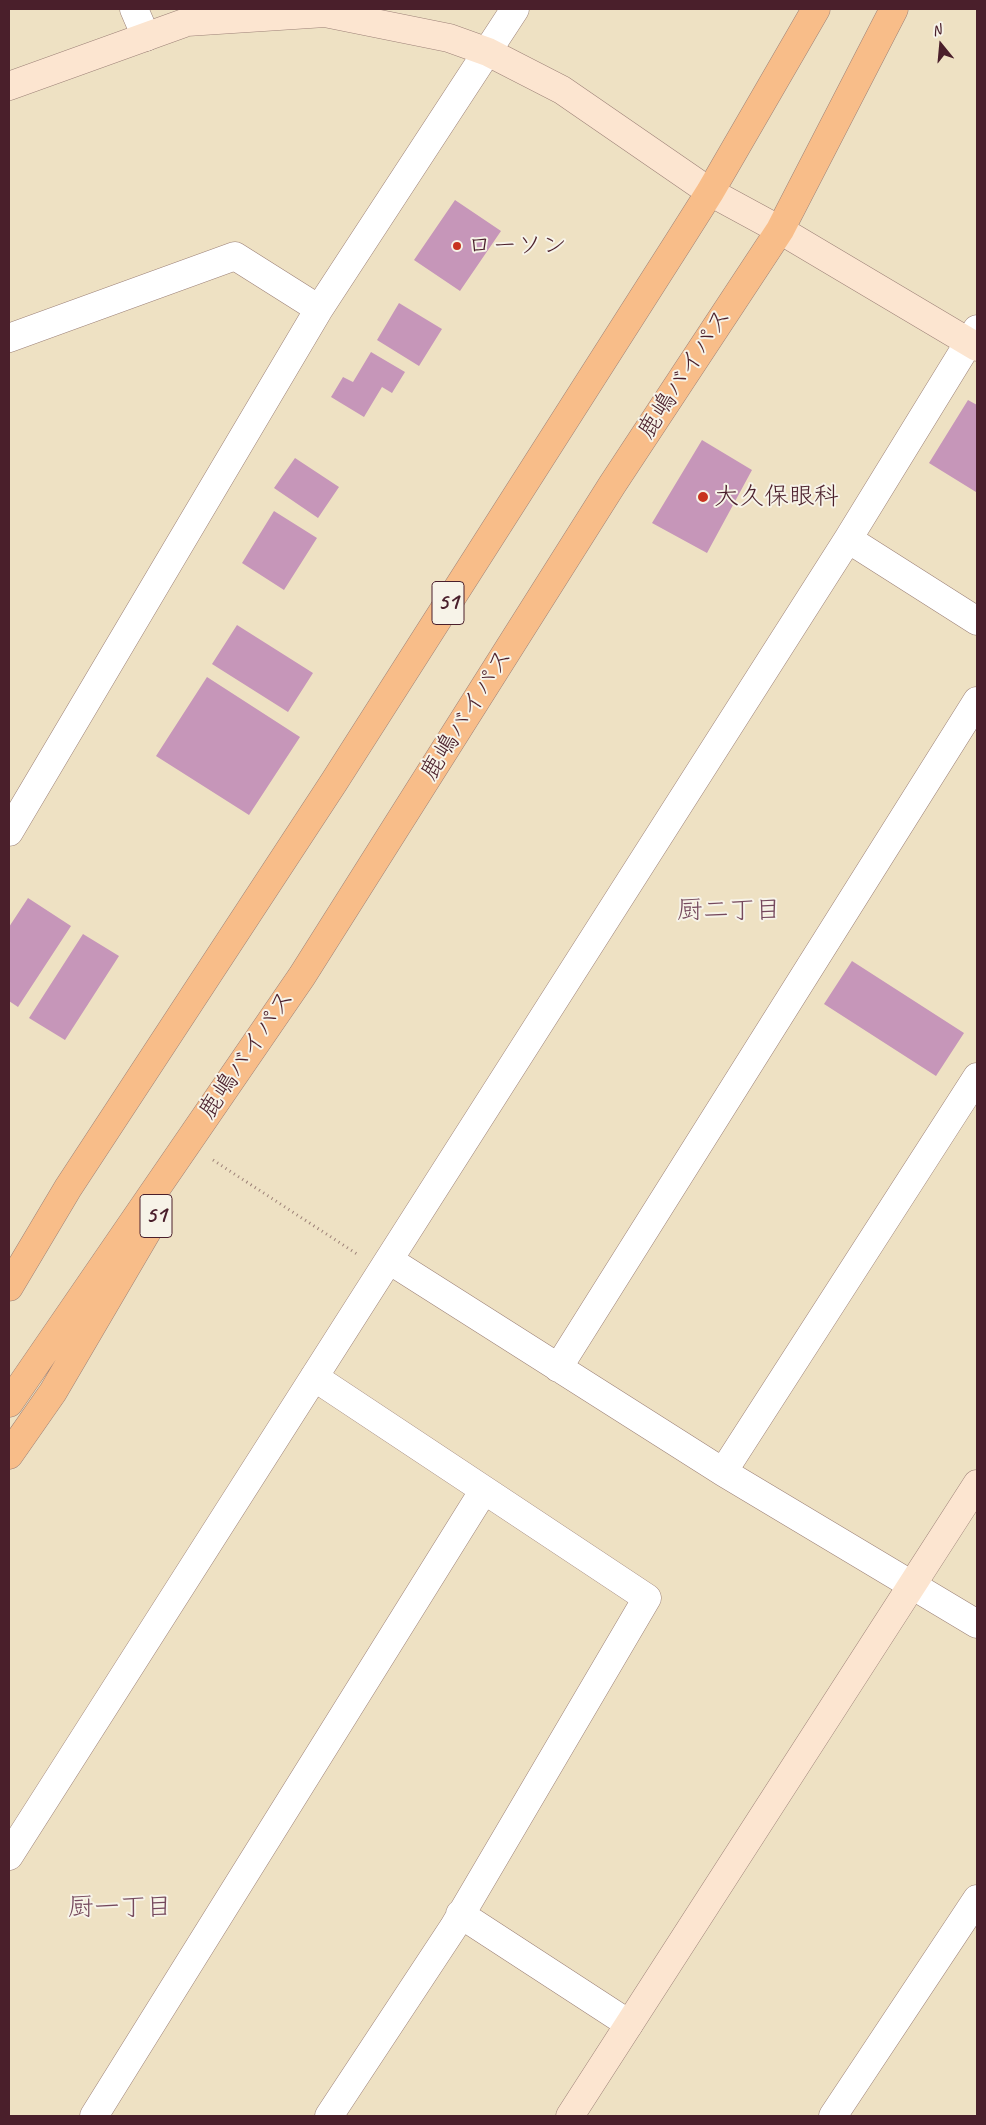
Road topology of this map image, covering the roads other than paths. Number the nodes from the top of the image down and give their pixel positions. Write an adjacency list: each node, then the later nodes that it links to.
1 (134, 9): 5 (street)
2 (515, 9): 6 (street)
3 (816, 9): 8 (highway, 51)
4 (894, 9): 9 (highway, 鹿嶋バイパス / 51)
5 (146, 37): 6 (street); 7 (street)
6 (488, 52): 8 (street); 10 (street)
7 (9, 86)
8 (710, 192): 9 (street); 19 (highway, 51)
9 (780, 230): 12 (street); 17 (highway, 鹿嶋バイパス / 51)
10 (319, 309): 11 (street); 16 (street)
11 (9, 338)
12 (974, 340): 13 (street)
13 (848, 539): 14 (street); 20 (street)
14 (977, 621)
15 (977, 701): 23 (street)
16 (9, 832)
17 (302, 976): 25 (highway, 鹿嶋バイパス / 51); 26 (highway, 51)
18 (977, 1077): 27 (street)
19 (68, 1188): 21 (highway, 51); 22 (highway, 51)
20 (385, 1265): 23 (street); 24 (street)
21 (9, 1270)
22 (9, 1287)
23 (558, 1368): 27 (street)
24 (314, 1377): 29 (street); 32 (street)
25 (9, 1403)
26 (9, 1455)
27 (723, 1472): 30 (street)
28 (977, 1484): 30 (street)
29 (484, 1490): 34 (street); 36 (street)
30 (912, 1585): 31 (street); 35 (street)
31 (977, 1624)
32 (9, 1856)
33 (977, 1899): 39 (street)
34 (460, 1914): 35 (street); 37 (street)
35 (629, 2024): 38 (street)
36 (94, 2116)
37 (329, 2116)
38 (570, 2116)
39 (833, 2116)

